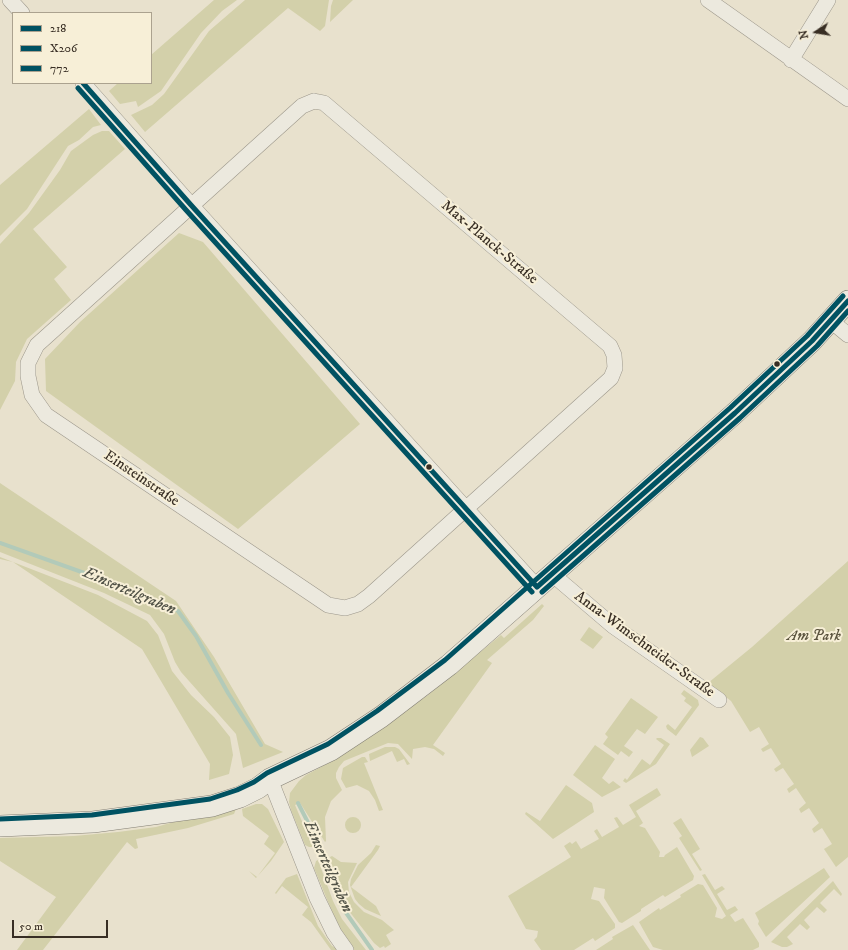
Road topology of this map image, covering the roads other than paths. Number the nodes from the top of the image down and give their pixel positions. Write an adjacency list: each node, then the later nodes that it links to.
1 (10, 0): 4 (street)
2 (708, 0): 5 (street)
3 (828, 0): 5 (street)
4 (21, 12)
5 (791, 60): 7 (street)
6 (84, 84): 8 (street, Anna-Wimschneider-Straße)
7 (848, 99)
8 (191, 205): 12 (street, Anna-Wimschneider-Straße); 12 (street, Max-Planck-Straße); 12 (street, Einsteinstraße)
9 (848, 301): 10 (main road)
10 (831, 321): 11 (street); 13 (main road)
11 (848, 335)
12 (466, 509): 13 (street, Anna-Wimschneider-Straße)
13 (544, 580): 14 (street, Anna-Wimschneider-Straße); 15 (main road)
14 (719, 700)
15 (270, 779): 16 (main road); 17 (street)
16 (0, 826)
17 (346, 950)

